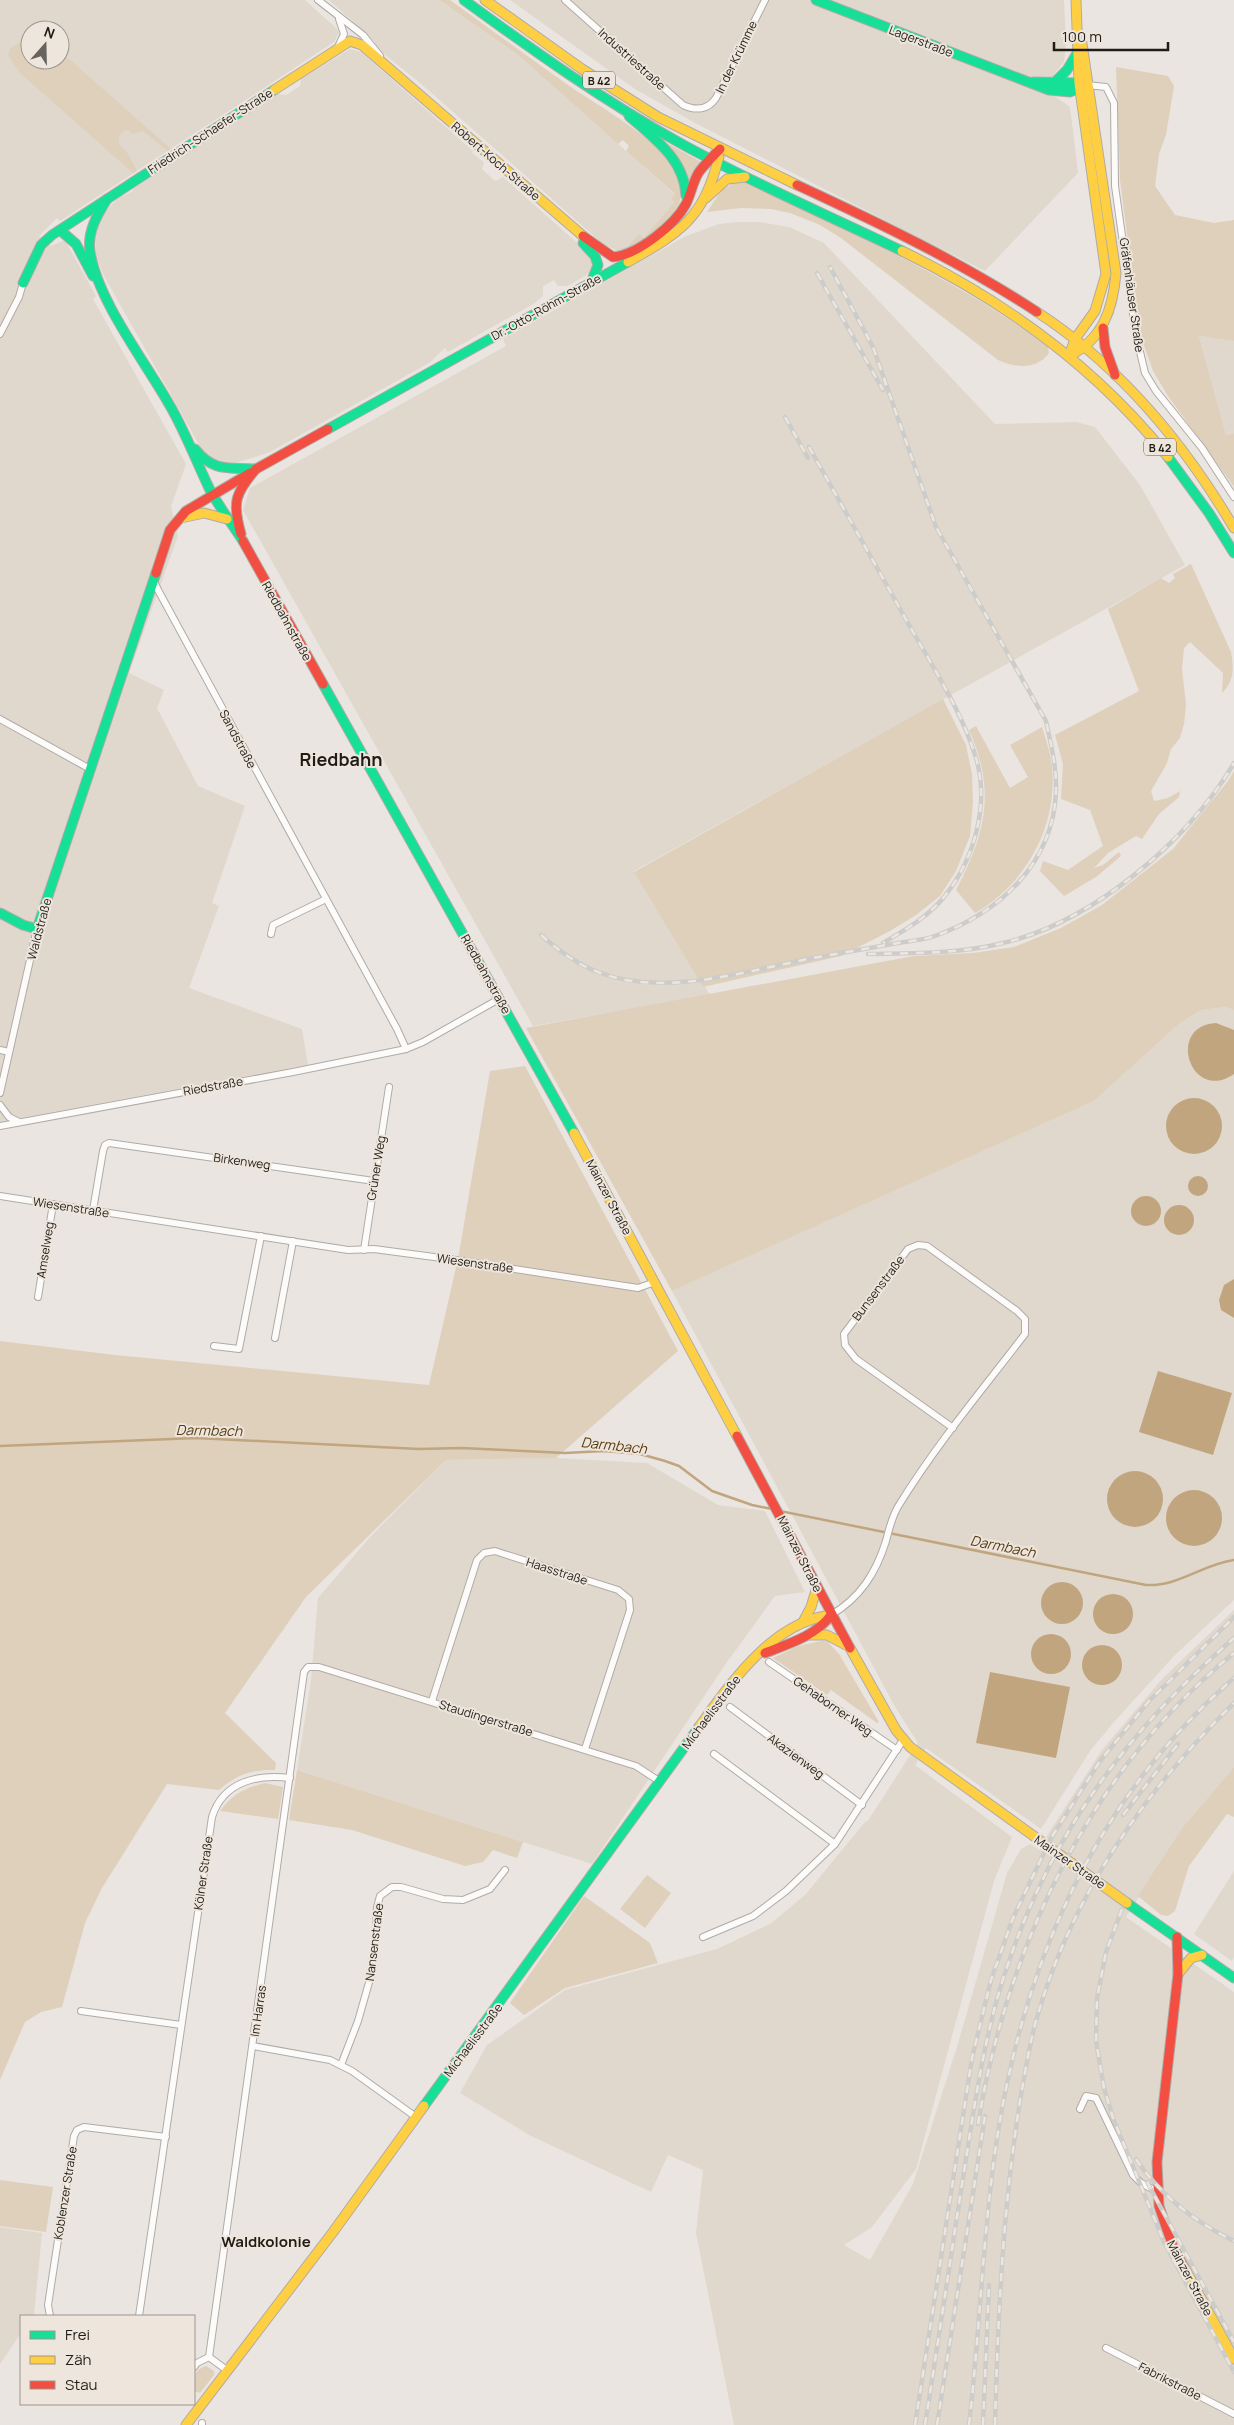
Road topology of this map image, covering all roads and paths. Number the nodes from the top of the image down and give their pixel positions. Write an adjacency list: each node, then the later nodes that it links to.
1 (318, 0): 9 (street, Robert-Koch-Straße)
2 (464, 0): 18 (main road, B 42)
3 (485, 0): 20 (main road, B 42)
4 (565, 0): 17 (street, Industriestraße)
5 (765, 0): 17 (street, In der Krümme)
6 (816, 0): 13 (main road, Lagerstraße)
7 (1076, 0): 8 (main road)
8 (1077, 11): 11 (main road); 15 (main road)
9 (338, 18): 10 (street); 12 (street, Robert-Koch-Straße)
10 (338, 47): 12 (main road, Robert-Koch-Straße); 24 (main road, Friedrich-Schaefer-Straße)
11 (1076, 54): 14 (main road); 15 (main road)
12 (385, 63): 26 (main road, Robert-Koch-Straße)
13 (1026, 81): 14 (main road, Lagerstraße); 16 (main road, Lagerstraße)
14 (1055, 82): 15 (main road, Lagerstraße)
15 (1082, 85): 16 (main road, Lagerstraße); 19 (main road); 32 (main road); 41 (street, Gräfenhäuser Straße)
16 (1049, 90): 19 (main road)
17 (702, 108)
18 (622, 109): 21 (main road, B 42); 25 (main road)
19 (1084, 123): 34 (main road)
20 (720, 149): 21 (main road, Dr.-Otto-Röhm-Straße); 34 (main road, B 42)
21 (714, 161): 22 (main road, B 42); 23 (main road, Dr.-Otto-Röhm-Straße); 25 (main road, Dr.-Otto-Röhm-Straße)
22 (745, 177): 23 (main road); 36 (main road, B 42)
23 (706, 198): 30 (main road, Dr.-Otto-Röhm-Straße)
24 (107, 199): 27 (main road, Friedrich-Schaefer-Straße); 29 (main road, Riedbahnstraße)
25 (685, 205): 28 (main road, Dr.-Otto-Röhm-Straße)
26 (553, 212): 28 (main road, Robert-Koch-Straße); 30 (main road)
27 (60, 230): 29 (main road); 31 (main road, Friedrich-Schaefer-Straße)
28 (610, 255)
29 (98, 282): 38 (main road, Riedbahnstraße)
30 (590, 282): 39 (main road, Dr.-Otto-Röhm-Straße)
31 (23, 283): 33 (street)
32 (1103, 328): 35 (main road); 37 (main road)
33 (0, 334)
34 (1075, 339): 35 (main road, B 42); 36 (main road)
35 (1084, 348): 36 (main road); 37 (main road, B 42)
36 (1069, 356): 46 (main road, B 42)
37 (1116, 375): 44 (main road, B 42)
38 (186, 436): 39 (main road); 40 (main road, Riedbahnstraße)
39 (256, 469): 40 (main road, Waldstraße); 45 (main road, Dr.-Otto-Röhm-Straße)
40 (213, 494): 42 (main road, Waldstraße); 43 (main road, Riedbahnstraße)
41 (1234, 497)
42 (179, 518): 43 (main road); 47 (main road, Waldstraße)
43 (226, 519): 45 (main road, Riedbahnstraße)
44 (1234, 528)
45 (242, 539): 54 (main road, Riedbahnstraße)
46 (1234, 553)
47 (153, 578): 49 (main road, Waldstraße); 50 (street, Sandstraße)
48 (0, 719): 49 (street)
49 (90, 769): 52 (main road, Waldstraße)
50 (326, 899): 53 (street); 56 (street, Sandstraße)
51 (0, 913): 52 (main road)
52 (37, 929): 58 (street, Waldstraße)
53 (271, 934)
54 (499, 999): 55 (main road, Riedbahnstraße); 56 (street)
55 (521, 1037): 71 (main road, Mainzer Straße)
56 (406, 1049): 62 (street, Riedstraße)
57 (0, 1050): 58 (street)
58 (9, 1052): 60 (street, Waldstraße)
59 (389, 1087): 64 (street, Grüner Weg)
60 (0, 1093)
61 (0, 1105): 62 (street)
62 (19, 1122): 63 (street, Riedstraße)
63 (0, 1126)
64 (374, 1181): 67 (street, Birkenweg); 70 (street, Grüner Weg)
65 (0, 1196): 66 (street, Wiesenstraße)
66 (53, 1204): 67 (street, Wiesenstraße); 72 (street, Amselweg)
67 (93, 1210): 68 (street, Wiesenstraße)
68 (261, 1236): 69 (street, Wiesenstraße); 74 (street)
69 (294, 1241): 70 (street, Wiesenstraße); 73 (street)
70 (364, 1250): 71 (street, Wiesenstraße)
71 (655, 1282): 76 (main road, Mainzer Straße)
72 (38, 1297)
73 (275, 1338)
74 (214, 1346)
75 (953, 1428): 75 (street, Bunsenstraße); 77 (street, Bunsenstraße)
76 (817, 1587): 77 (main road, Mainzer Straße); 78 (main road)
77 (831, 1615): 78 (main road, Michaelisstraße); 79 (main road, Michaelisstraße); 80 (main road, Mainzer Straße)
78 (803, 1622): 81 (main road, Michaelisstraße)
79 (804, 1636): 80 (main road); 81 (main road, Michaelisstraße)
80 (849, 1646): 86 (main road, Mainzer Straße)
81 (760, 1655): 91 (main road, Michaelisstraße)
82 (770, 1662): 88 (street, Gehaborner Weg)
83 (308, 1667): 84 (street, Staudingerstraße); 90 (street, Im Harras)
84 (432, 1701): 87 (street, Staudingerstraße); 87 (street, Haasstraße)
85 (730, 1707): 92 (street, Akazienweg)
86 (903, 1740): 88 (street); 96 (main road, Mainzer Straße)
87 (585, 1749): 91 (street, Staudingerstraße)
88 (896, 1750): 92 (street)
89 (714, 1754): 93 (street)
90 (290, 1778): 101 (street, Kölner Straße); 102 (street, Im Harras)
91 (659, 1781): 105 (main road, Michaelisstraße)
92 (862, 1805): 93 (street)
93 (835, 1844): 95 (street)
94 (505, 1870): 103 (street, Nansenstraße)
95 (703, 1937)
96 (1177, 1937): 97 (main road); 98 (main road, Mainzer Straße)
97 (1202, 1955): 98 (main road); 99 (main road)
98 (1178, 1974): 107 (main road, Mainzer Straße)
99 (1234, 1978)
100 (82, 2011): 101 (street)
101 (181, 2025): 106 (street, Kölner Straße)
102 (253, 2046): 103 (street); 111 (street, Im Harras)
103 (341, 2065): 105 (street)
104 (1080, 2109): 107 (street)
105 (416, 2117): 114 (main road, Michaelisstraße)
106 (166, 2137): 108 (street, Koblenzer Straße); 109 (street, Kölner Straße)
107 (1158, 2192): 112 (main road, Mainzer Straße)
108 (50, 2315)
109 (139, 2315)
110 (1106, 2348): 116 (street, Fabrikstraße)
111 (209, 2357): 113 (street); 114 (street)
112 (1234, 2359)
113 (195, 2365)
114 (228, 2371): 115 (main road, Michaelisstraße)
115 (197, 2404): 117 (main road, Michaelisstraße)
116 (1234, 2414)
117 (186, 2425)

